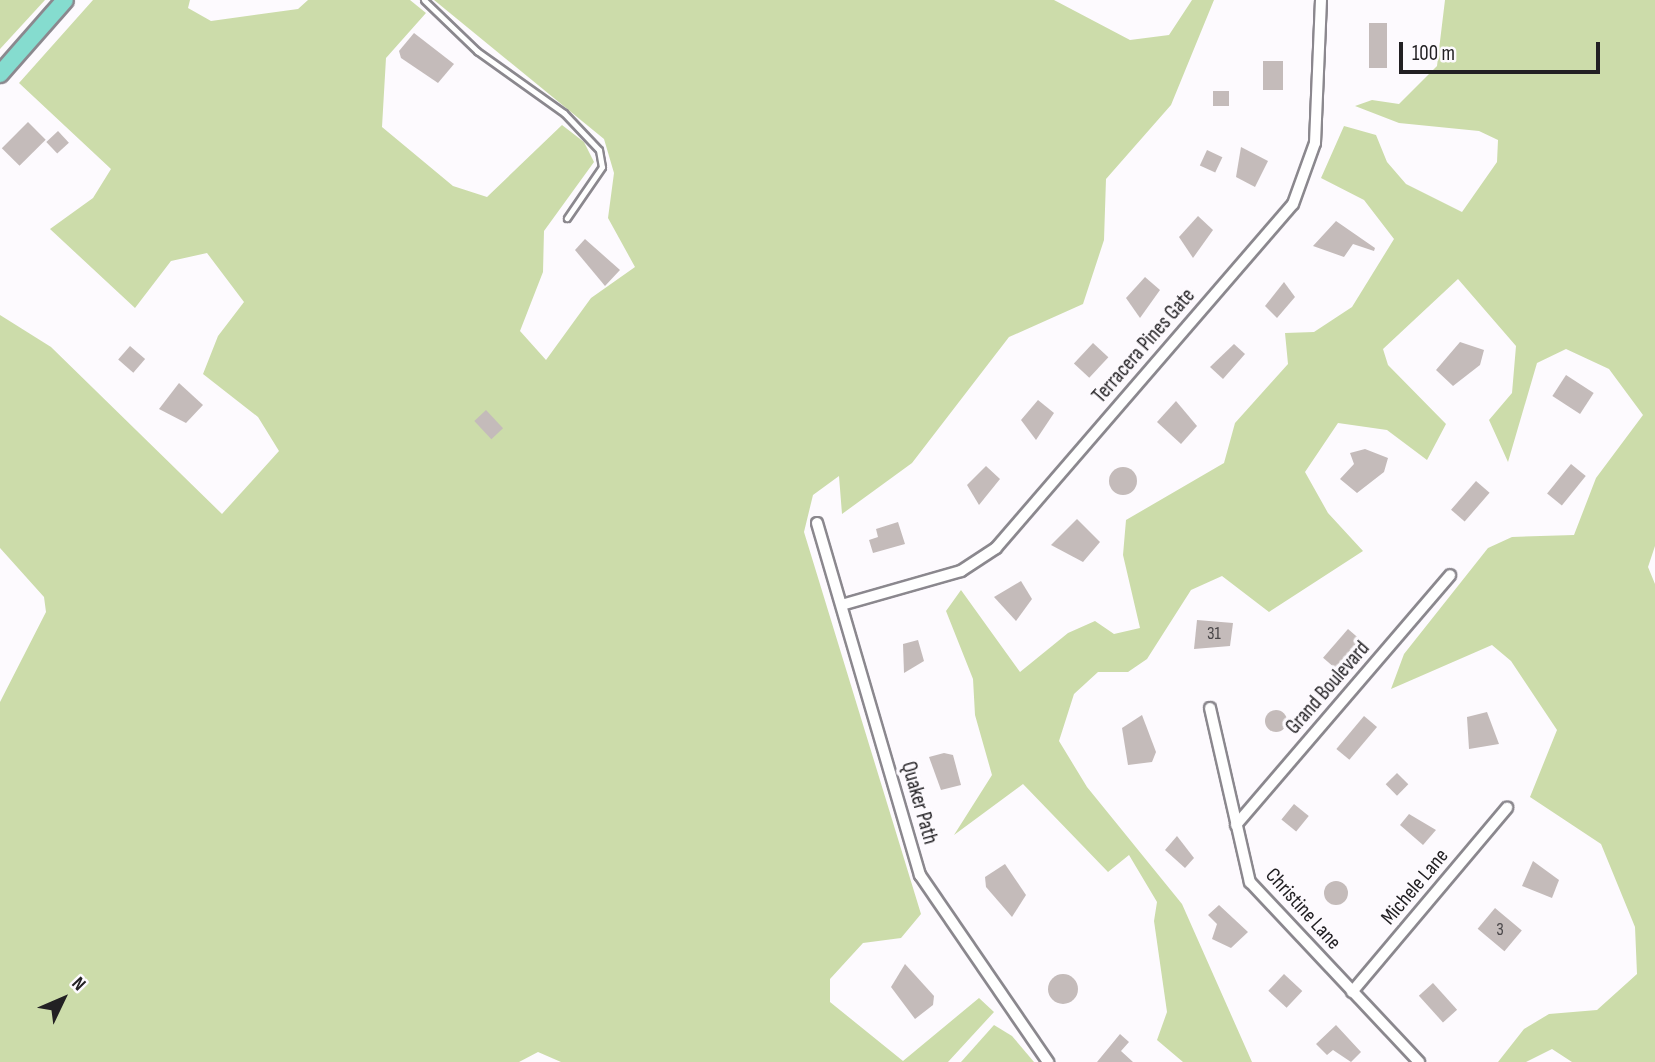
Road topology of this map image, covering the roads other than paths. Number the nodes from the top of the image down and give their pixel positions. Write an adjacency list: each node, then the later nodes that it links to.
1 (65, 0): 4 (main road)
2 (424, 0): 5 (lane)
3 (1321, 0): 8 (street, Terracera Pines Gate)
4 (0, 74)
5 (568, 218)
6 (817, 523): 8 (street, Quaker Path)
7 (1450, 575): 11 (street, Grand Boulevard)
8 (845, 604): 13 (street, Quaker Path)
9 (1210, 708): 11 (street, Christine Lane)
10 (1507, 808): 12 (street, Michele Lane)
11 (1236, 825): 12 (street, Christine Lane)
12 (1352, 992): 14 (street, Christine Lane)
13 (1048, 1062)
14 (1419, 1062)

